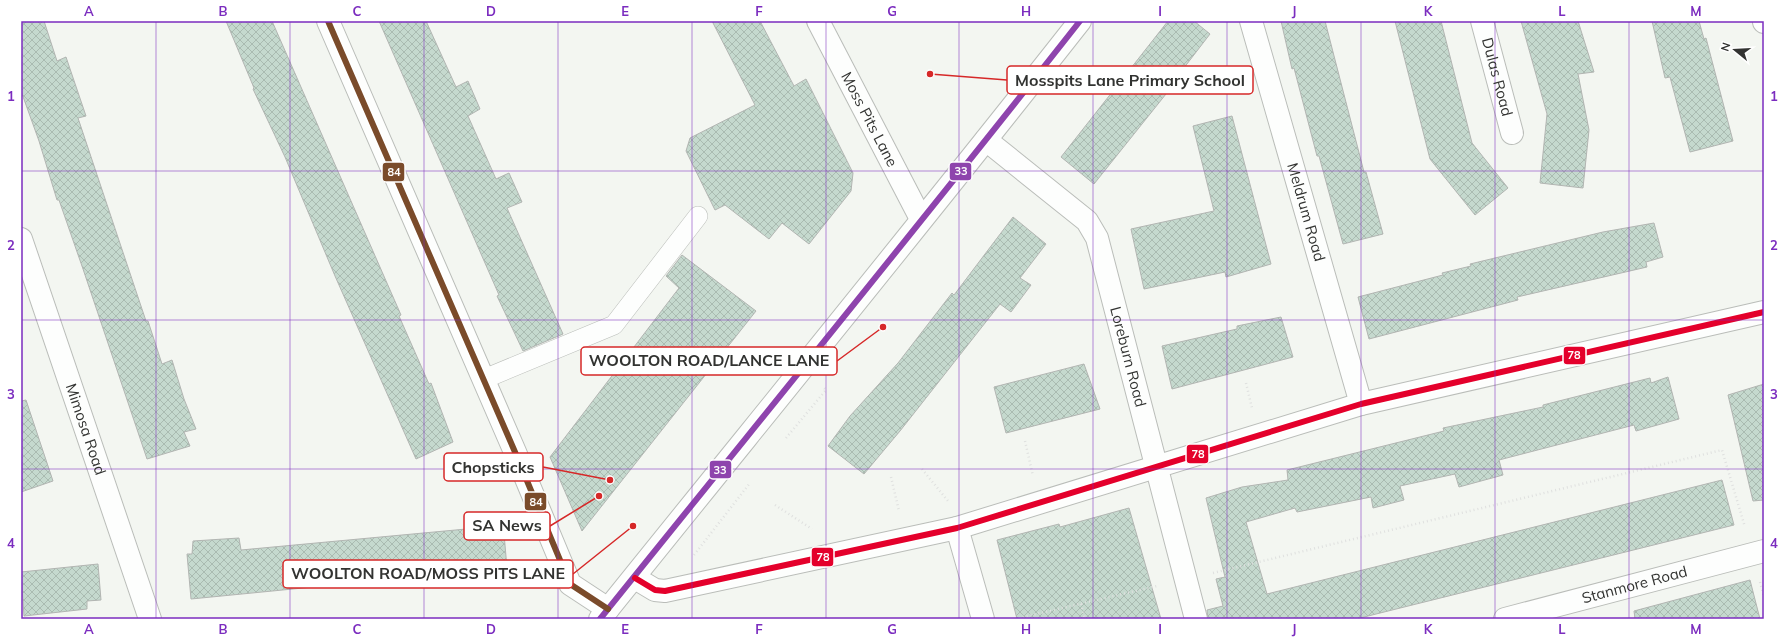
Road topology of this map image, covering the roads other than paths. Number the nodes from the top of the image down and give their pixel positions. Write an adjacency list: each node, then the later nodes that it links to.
1 (328, 21): 12 (street)
2 (818, 21): 9 (street, Moss Pits Lane)
3 (1080, 21): 7 (street)
4 (1252, 21): 13 (street, Meldrum Road)
5 (1482, 21): 6 (street, Dulas Road)
6 (1512, 133)
7 (986, 140): 9 (street); 14 (street, Loreburn Road)
8 (698, 216): 12 (lane)
9 (921, 219): 17 (street)
10 (21, 240): 19 (street, Mimosa Road)
11 (1764, 312): 13 (street)
12 (484, 379): 18 (street)
13 (1360, 404): 14 (street)
14 (1156, 468): 15 (street); 21 (street, Loreburn Road)
15 (963, 527): 17 (street); 20 (street)
16 (1758, 553): 22 (street, Stanmore Road)
17 (635, 578): 18 (street)
18 (604, 614)
19 (150, 619)
20 (983, 619)
21 (1196, 619)
22 (1505, 619)

